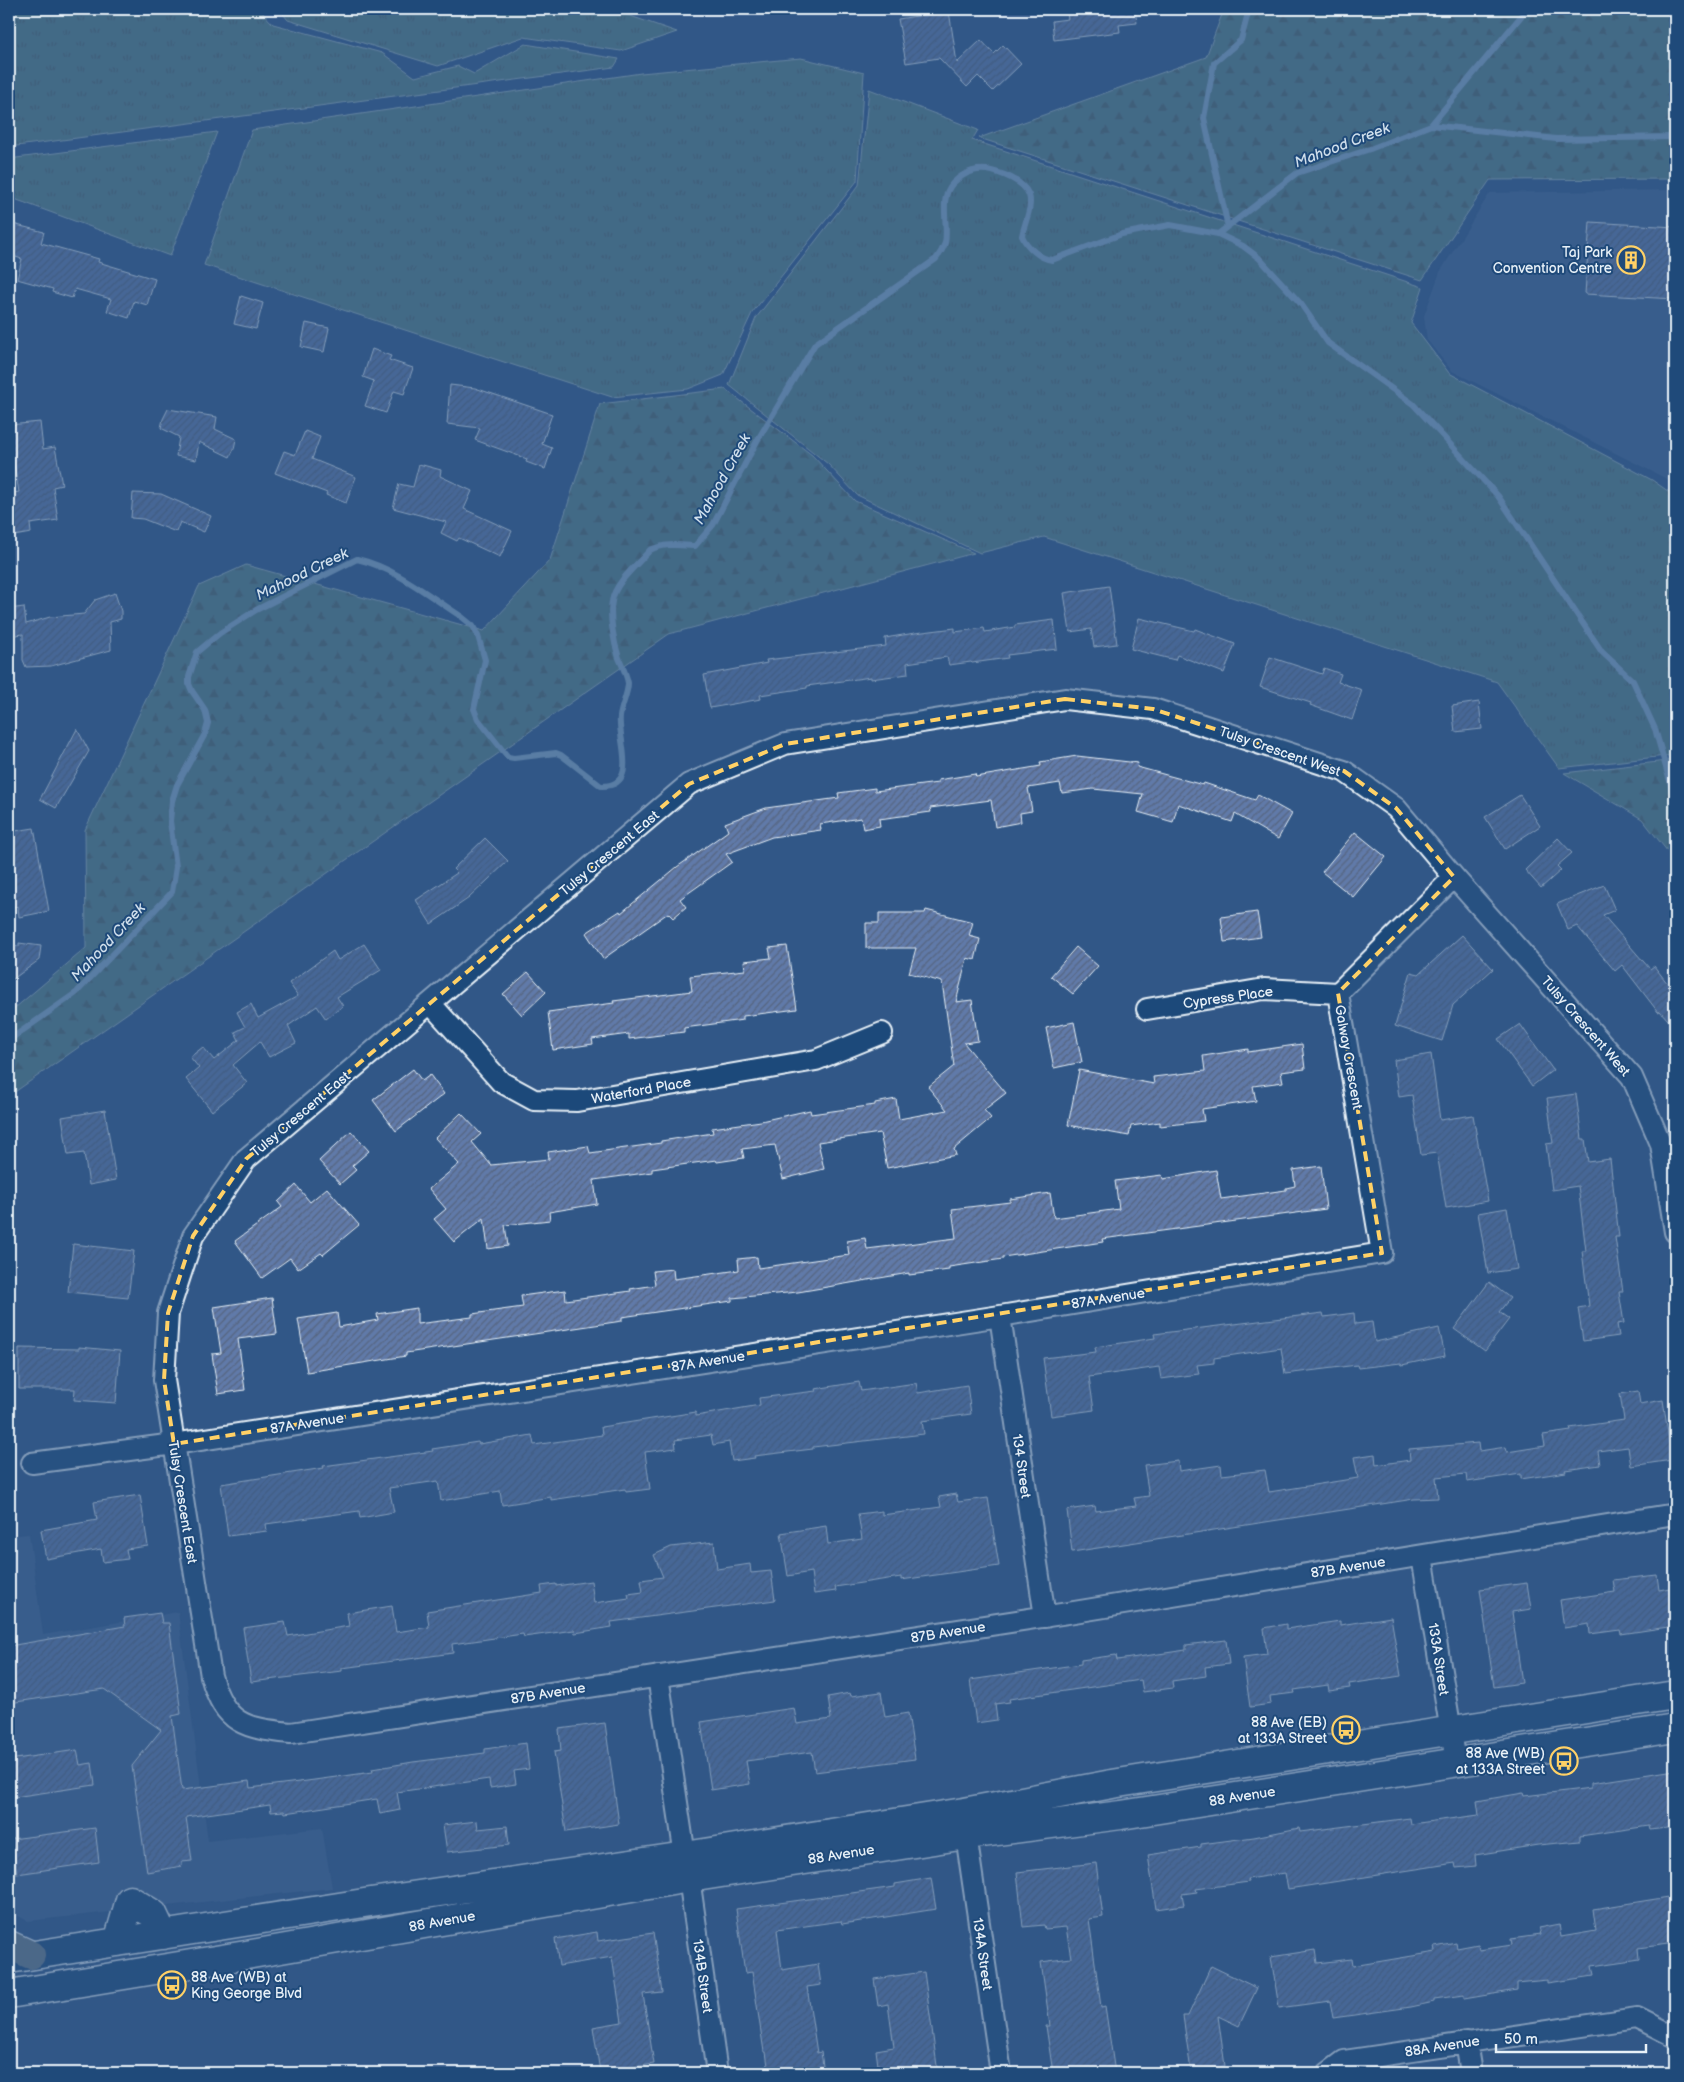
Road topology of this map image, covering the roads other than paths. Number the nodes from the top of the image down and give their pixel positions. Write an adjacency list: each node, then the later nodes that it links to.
1 (820, 739): 2 (street, Tulsy Crescent West); 4 (street, Tulsy Crescent East)
2 (1454, 877): 3 (street, Galway Crescent); 7 (street, Tulsy Crescent West)
3 (1338, 993): 5 (street, Cypress Place); 8 (street, Galway Crescent)
4 (431, 1004): 6 (street, Waterford Place); 10 (street, Tulsy Crescent East)
5 (1148, 1009)
6 (882, 1033)
7 (1675, 1223)
8 (1382, 1253): 9 (street, 87A Avenue)
9 (1000, 1316): 10 (street, 87A Avenue); 14 (street, 134 Street)
10 (174, 1444): 11 (street, 87A Avenue); 17 (street, Tulsy Crescent East)
11 (32, 1464)
12 (1675, 1514): 13 (street, 87B Avenue)
13 (1422, 1556): 14 (street, 87B Avenue); 19 (street, 133A Street)
14 (1045, 1617): 15 (street, 87B Avenue)
15 (658, 1676): 17 (street, 87B Avenue); 22 (street, 134B Street)
16 (1675, 1695): 19 (main road, 88 Avenue)
17 (225, 1711)
18 (1675, 1728): 20 (main road, 88 Avenue)
19 (1451, 1730): 20 (street, 133A Street); 22 (main road, 88 Avenue)
20 (1456, 1762): 21 (main road, 88 Avenue)
21 (966, 1835): 22 (main road, 88 Avenue); 30 (street, 134A Street)
22 (687, 1867): 23 (main road, 88 Avenue); 26 (main road, 88 Avenue); 29 (street, 134B Street)
23 (163, 1935): 24 (main road, 88 Avenue); 24 (main road)
24 (118, 1942): 25 (main road, 88 Avenue)
25 (16, 1953)
26 (9, 1994)
27 (1675, 2037): 28 (street, 88A Avenue)
28 (1466, 2042): 31 (street, 88A Avenue); 32 (street)
29 (717, 2073)
30 (1001, 2073)
31 (1328, 2073)
32 (1471, 2073)

